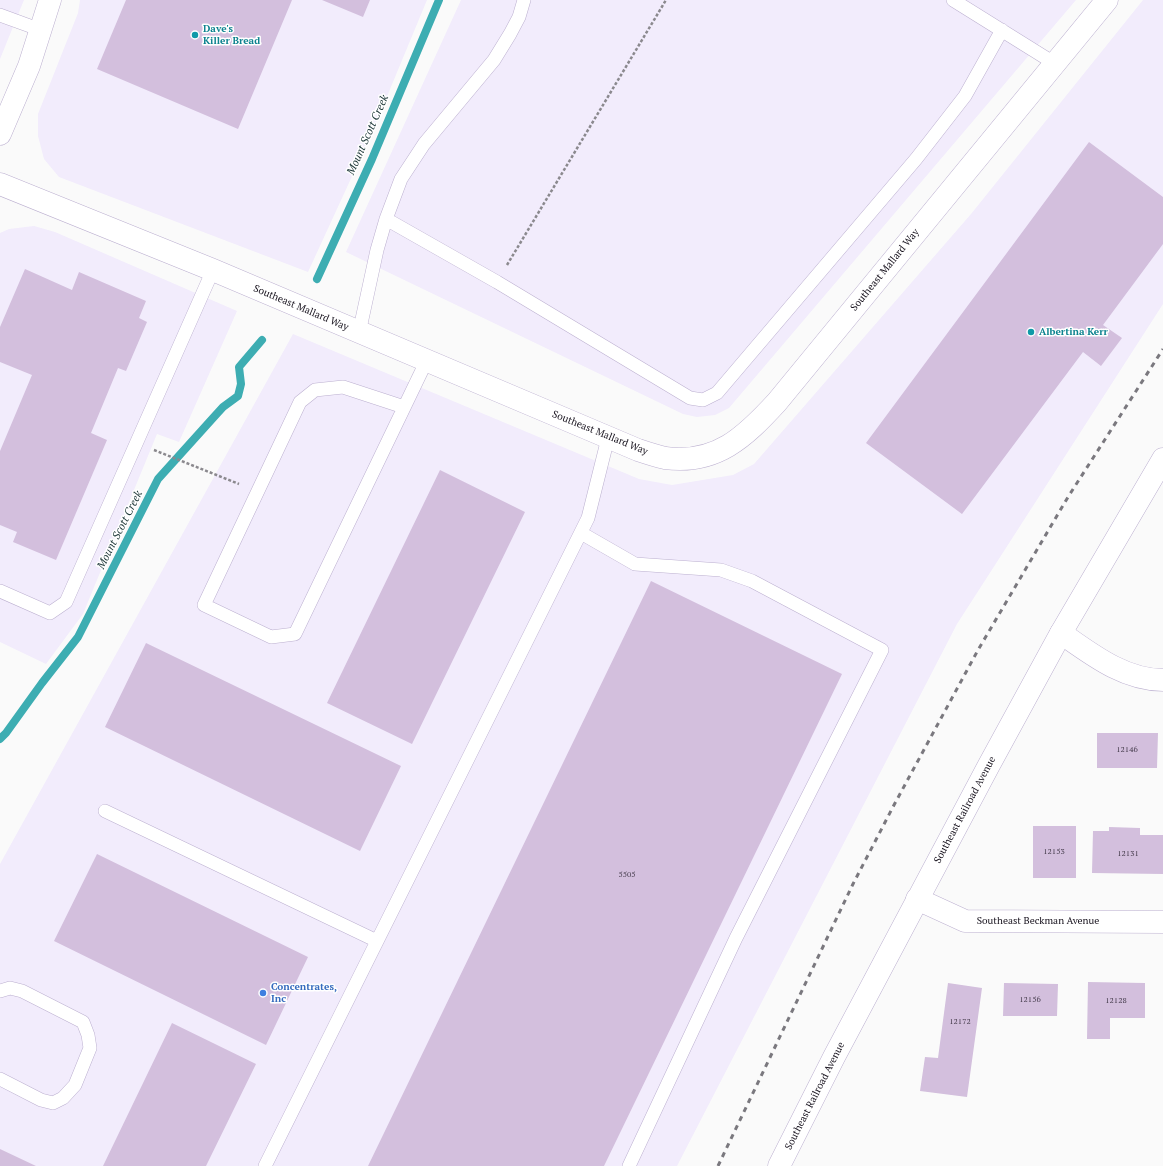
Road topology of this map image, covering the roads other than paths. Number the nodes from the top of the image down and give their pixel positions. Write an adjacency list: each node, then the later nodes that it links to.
1 (50, 0): 6 (street)
2 (524, 0): 11 (lane)
3 (953, 0): 7 (lane)
4 (1107, 0): 8 (street, Southeast Mallard Way)
5 (0, 15): 6 (lane)
6 (41, 30): 9 (street)
7 (1002, 30): 8 (lane); 11 (lane)
8 (1054, 64): 16 (street, Southeast Mallard Way)
9 (0, 134)
10 (0, 184): 12 (street, Southeast Mallard Way)
11 (386, 219): 13 (lane)
12 (214, 270): 13 (street, Southeast Mallard Way); 19 (lane)
13 (359, 333): 14 (street, Southeast Mallard Way)
14 (426, 362): 15 (lane); 16 (street, Southeast Mallard Way)
15 (404, 407): 15 (lane)
16 (608, 438): 18 (lane)
17 (1163, 459): 20 (street, Southeast Railroad Avenue)
18 (581, 533): 25 (lane); 29 (lane)
19 (0, 591)
20 (1061, 633): 21 (street); 23 (street, Southeast Railroad Avenue)
21 (1163, 680)
22 (105, 811): 25 (lane)
23 (917, 899): 24 (street, Southeast Beckman Avenue); 30 (street, Southeast Railroad Avenue)
24 (1163, 922)
25 (377, 941): 28 (lane)
26 (0, 990): 27 (lane)
27 (0, 1079)
28 (265, 1166)
29 (629, 1166)
30 (779, 1166)

